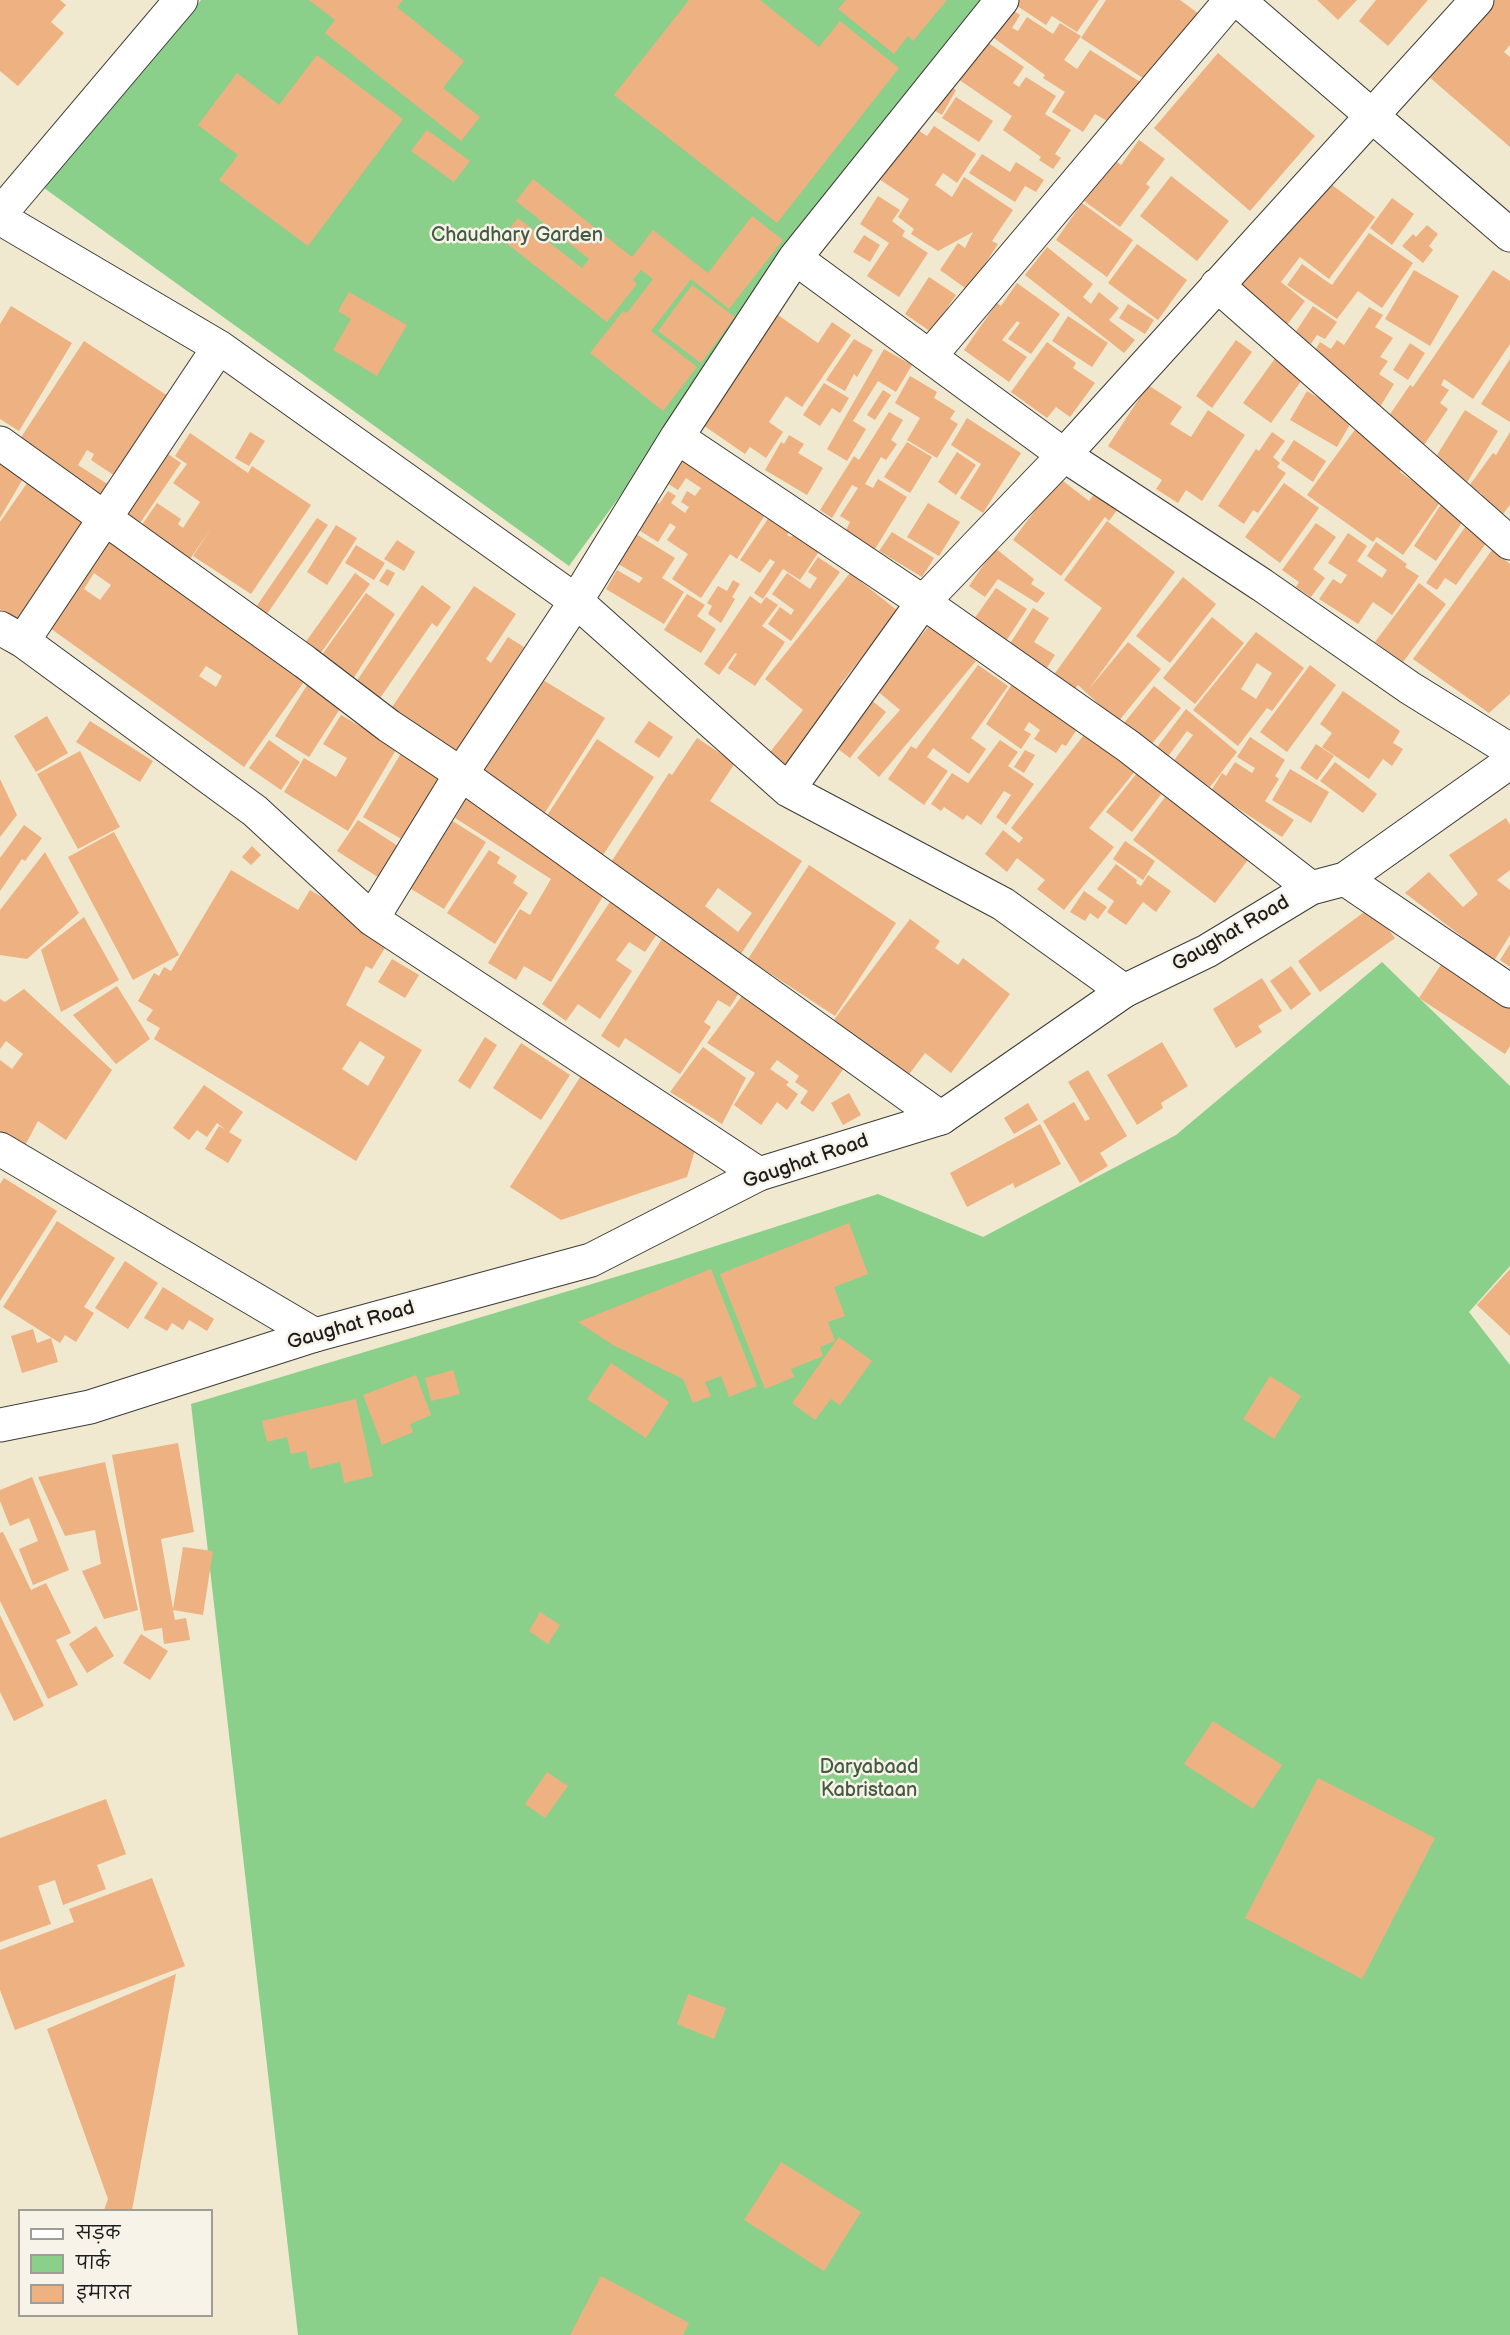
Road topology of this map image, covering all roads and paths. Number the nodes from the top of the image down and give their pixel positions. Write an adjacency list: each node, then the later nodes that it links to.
1 (181, 0): 7 (street)
2 (1002, 0): 10 (street)
3 (1231, 0): 13 (street)
4 (1238, 0): 6 (street)
5 (1477, 0): 6 (street)
6 (1371, 115): 9 (street); 11 (street)
7 (0, 214)
8 (0, 219): 12 (street)
9 (1510, 235)
10 (795, 258): 13 (street); 14 (street)
11 (1217, 285): 16 (street); 18 (street)
12 (219, 347): 17 (street); 19 (street)
13 (930, 356): 16 (street)
14 (677, 437): 19 (street); 20 (street)
15 (0, 443): 17 (street)
16 (1064, 455): 20 (street); 22 (street)
17 (106, 518): 21 (street); 24 (street)
18 (1510, 543)
19 (576, 601): 24 (street); 25 (street)
20 (923, 603): 25 (street); 27 (street)
21 (12, 635): 28 (street)
22 (1510, 750)
23 (1510, 762): 26 (street, Gaughat Road)
24 (461, 774): 28 (street); 31 (street)
25 (788, 790): 29 (street)
26 (1345, 879): 27 (street, Gaughat Road); 30 (street)
27 (1311, 888): 29 (street, Gaughat Road)
28 (372, 919): 33 (street)
29 (1125, 991): 31 (street, Gaughat Road)
30 (1510, 991)
31 (941, 1118): 33 (street, Gaughat Road)
32 (0, 1149): 34 (street)
33 (759, 1174): 34 (street, Gaughat Road)
34 (315, 1335): 35 (street, Gaughat Road)
35 (0, 1425)

